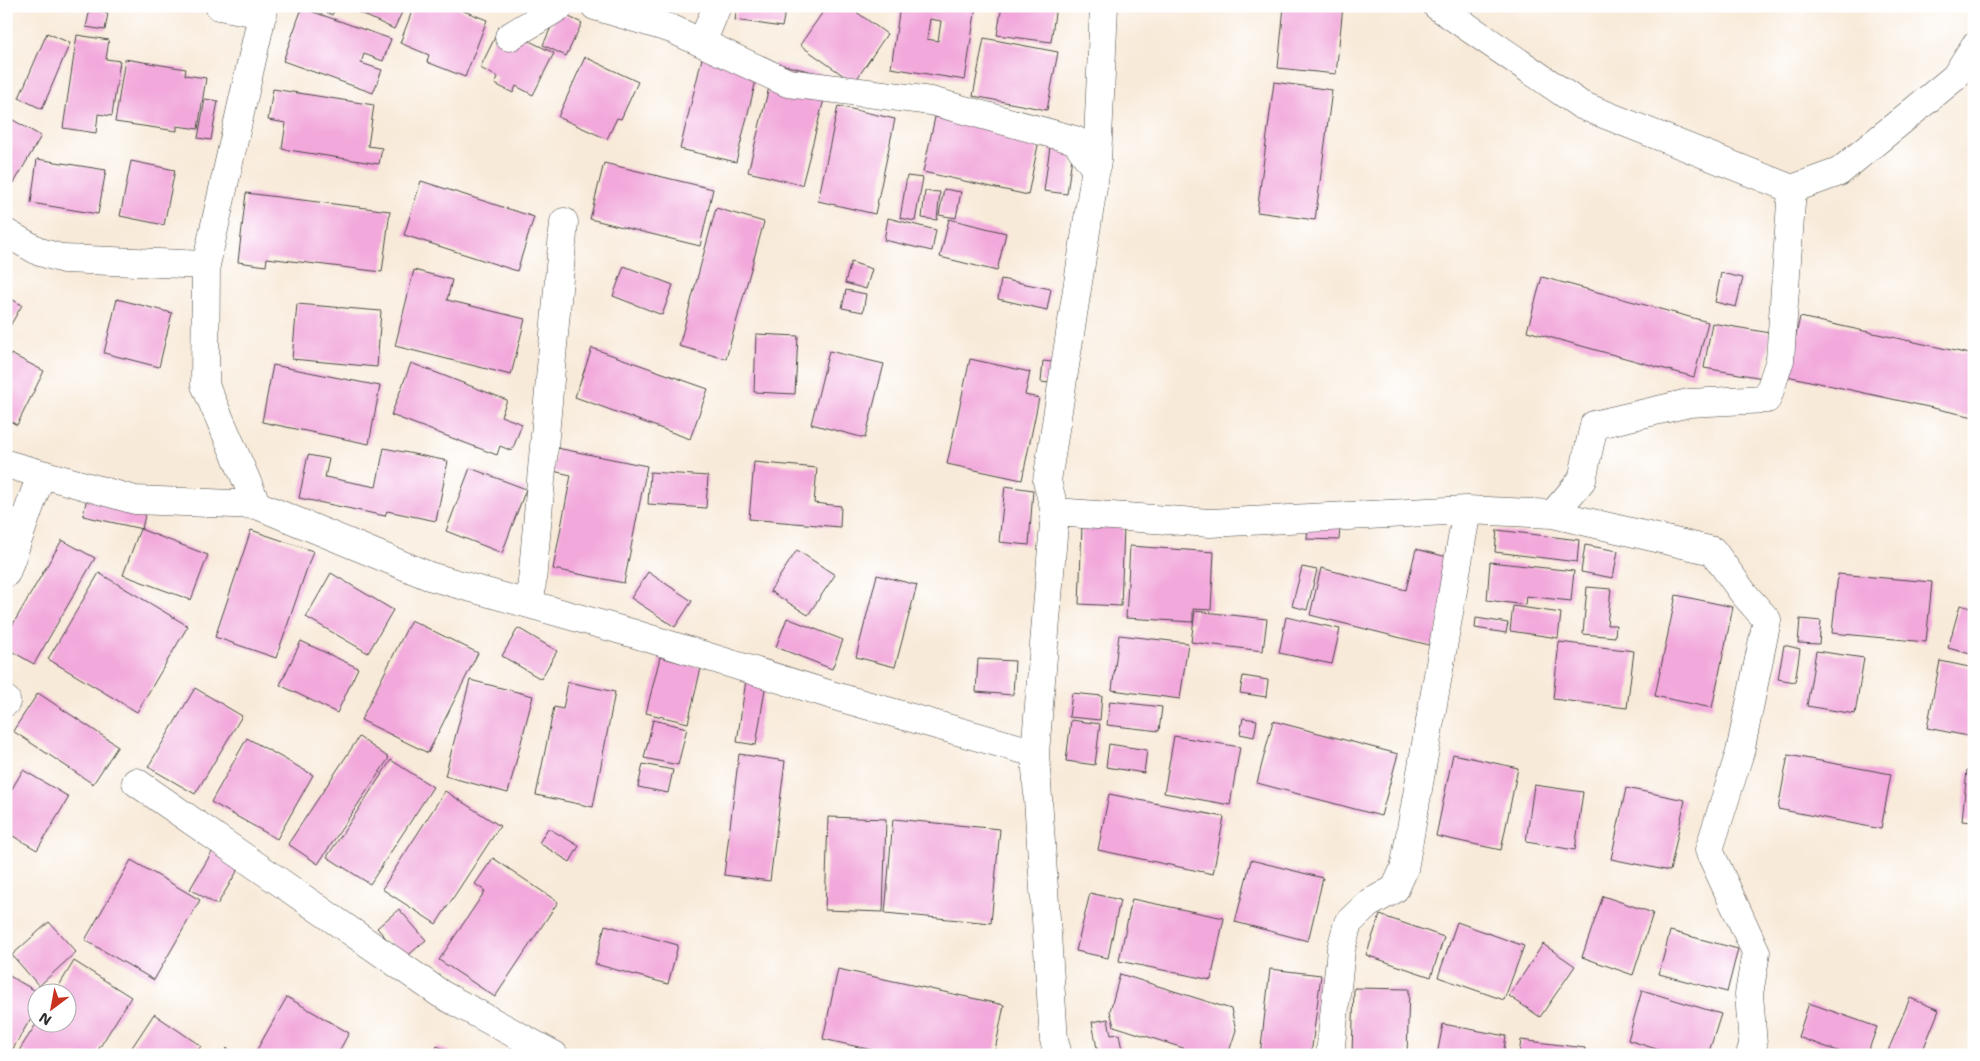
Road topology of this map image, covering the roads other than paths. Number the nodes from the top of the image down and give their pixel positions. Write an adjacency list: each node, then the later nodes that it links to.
1 (219, 6): 7 (street)
2 (560, 6): 8 (street)
3 (595, 6): 9 (street)
4 (717, 6): 9 (street)
5 (1104, 6): 11 (street)
6 (1438, 6): 12 (street)
7 (264, 10): 15 (street)
8 (510, 37)
9 (702, 43): 11 (street)
10 (1974, 47): 12 (street)
11 (1096, 170): 20 (street)
12 (1792, 189): 21 (street)
13 (564, 222): 23 (street)
14 (6, 233): 15 (street)
15 (206, 265): 18 (street)
16 (6, 464): 17 (street)
17 (41, 475): 18 (street); 22 (street)
18 (257, 505): 23 (street)
19 (1467, 510): 20 (street); 21 (street); 28 (street)
20 (1055, 512): 24 (street)
21 (1553, 514): 29 (street)
22 (6, 573)
23 (530, 604): 24 (street)
24 (1036, 753): 27 (street)
25 (136, 782): 26 (street)
26 (554, 1055)
27 (1058, 1055)
28 (1330, 1055)
29 (1750, 1055)

